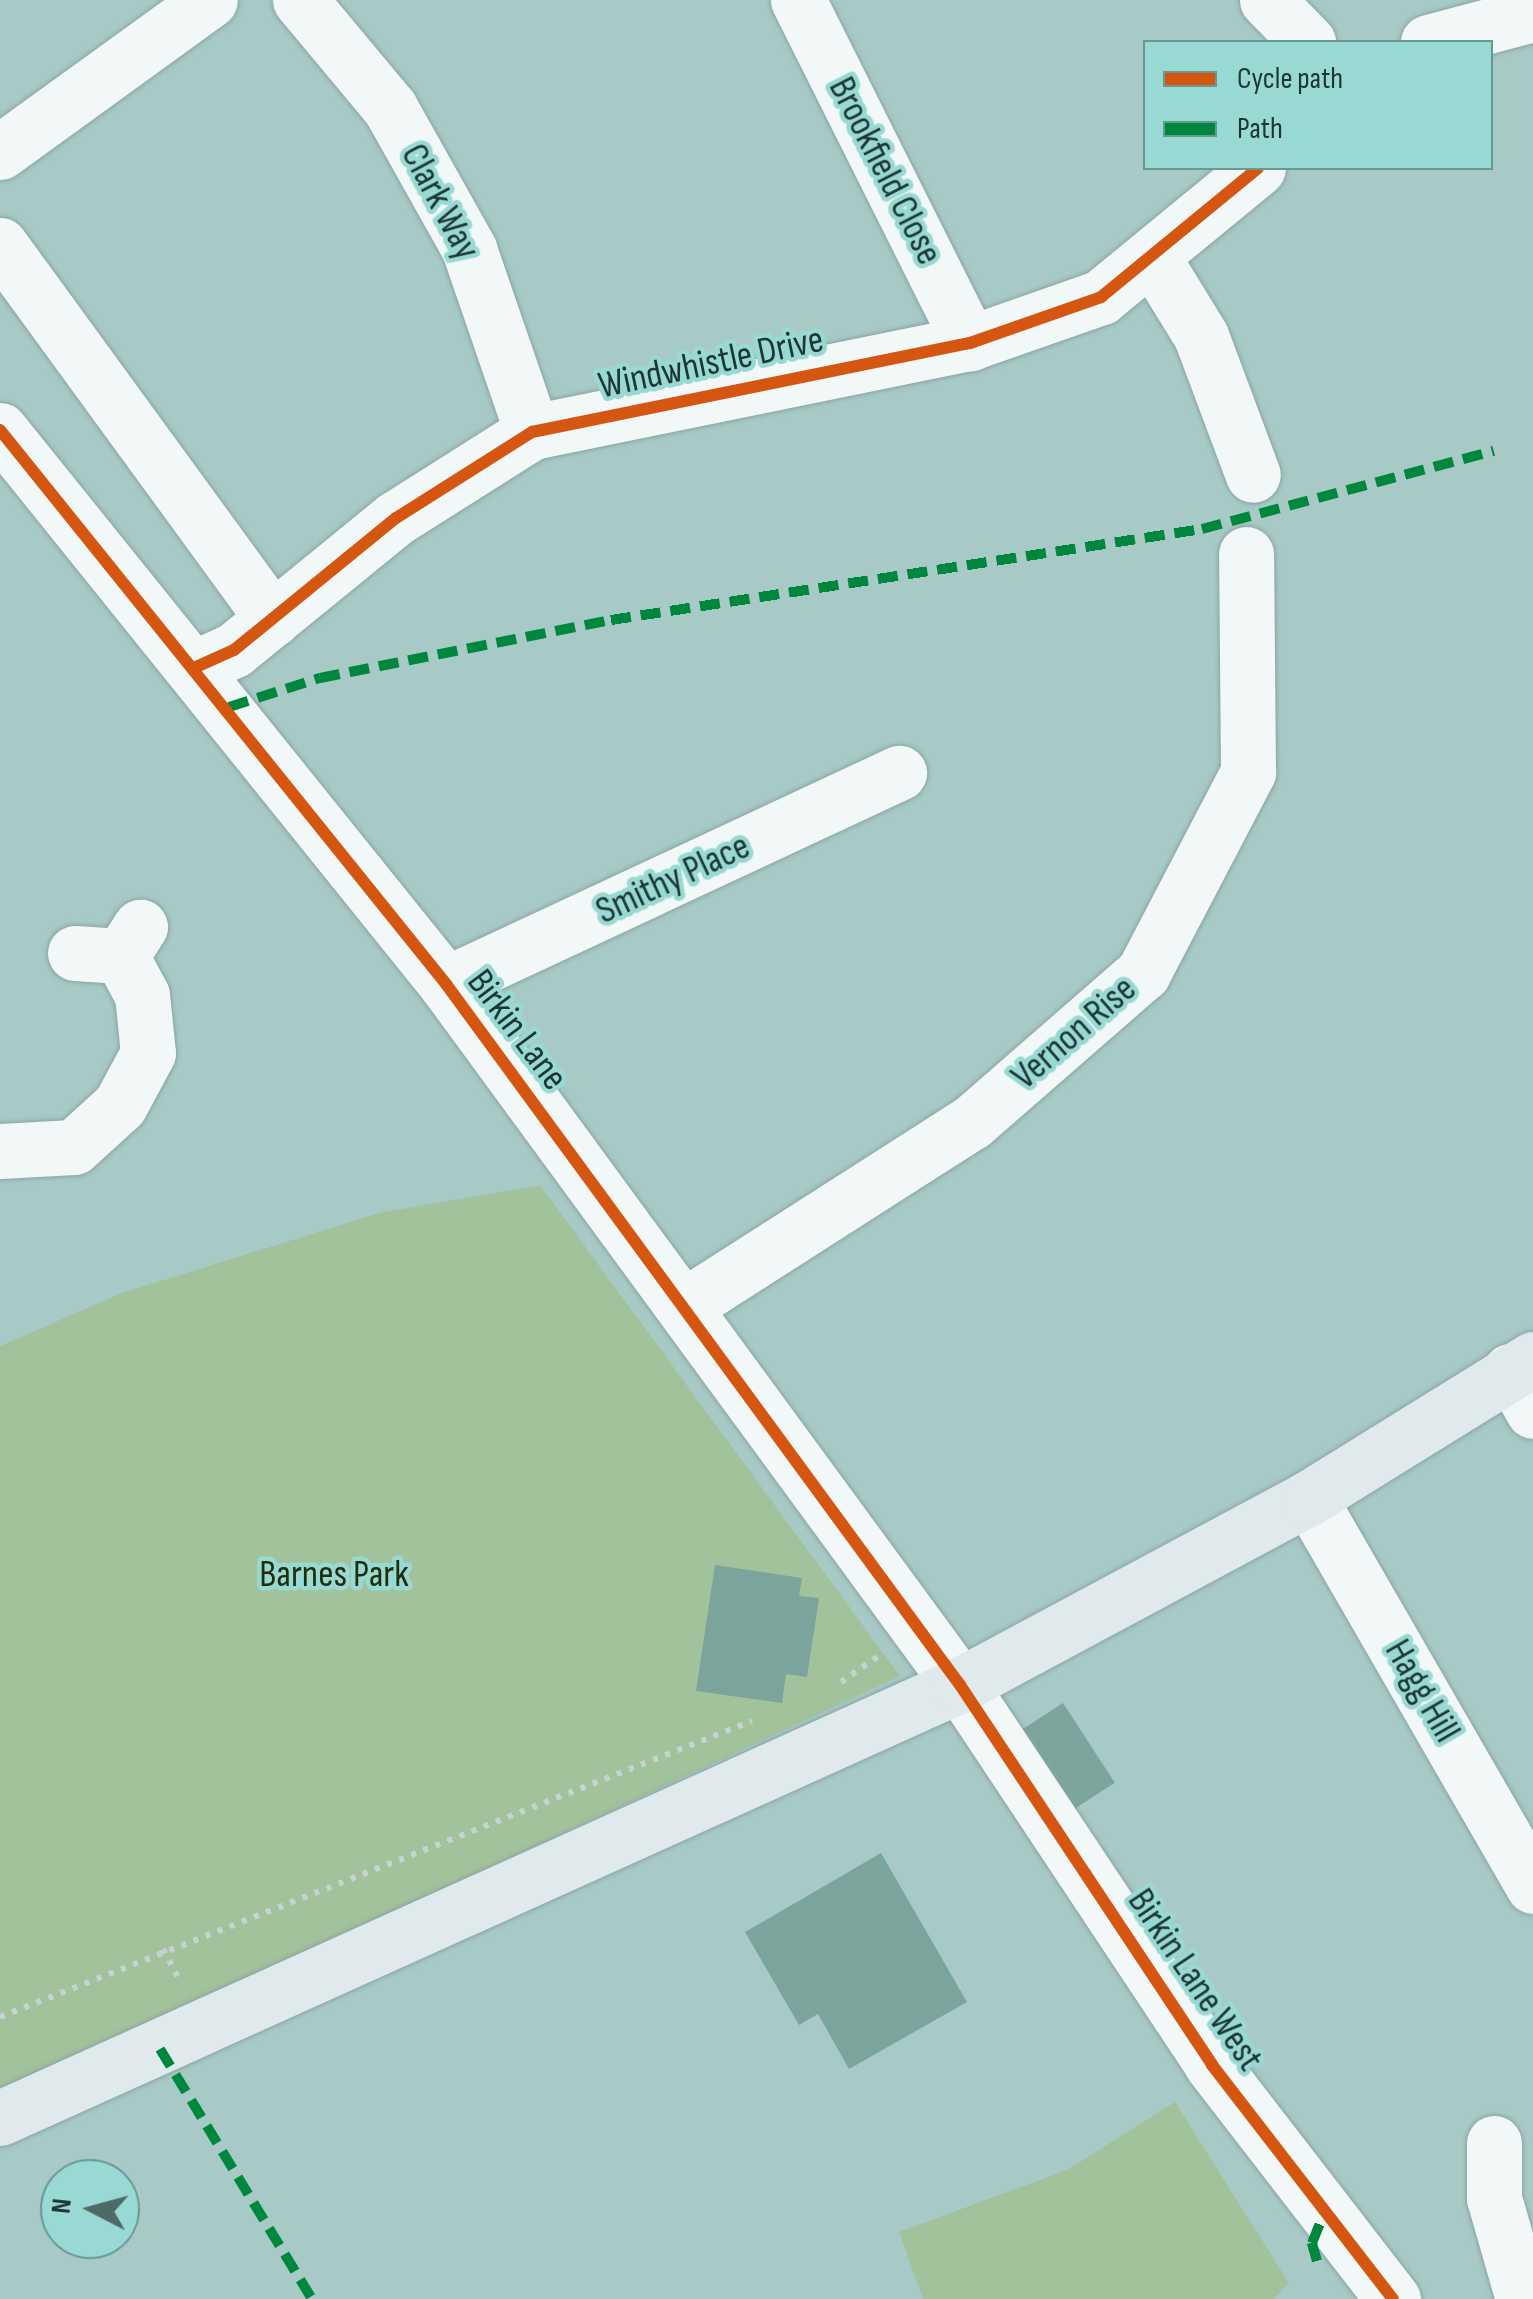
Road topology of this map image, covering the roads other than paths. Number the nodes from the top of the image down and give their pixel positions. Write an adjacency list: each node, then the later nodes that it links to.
1 (210, 0): 8 (street)
2 (300, 0): 14 (street, Clark Way)
3 (798, 0): 12 (street, Brookfield Close)
4 (1267, 0): 6 (street)
5 (1533, 14): 7 (street)
6 (1306, 40)
7 (1436, 40)
8 (0, 152)
9 (1256, 170): 11 (street, Windwhistle Drive)
10 (0, 245): 17 (street)
11 (1154, 258): 12 (street, Windwhistle Drive); 15 (street)
12 (970, 344): 14 (street, Windwhistle Drive)
13 (0, 430): 18 (street, Birkin Lane)
14 (532, 432): 17 (street, Windwhistle Drive)
15 (1253, 475)
16 (1246, 554): 23 (street, Vernon Rise)
17 (273, 619): 18 (street, Windwhistle Drive)
18 (196, 668): 21 (street, Birkin Lane)
19 (900, 773): 21 (street, Smithy Place)
20 (112, 945): 22 (street)
21 (446, 984): 23 (street, Birkin Lane)
22 (0, 1151)
23 (684, 1306): 26 (street, Birkin Lane)
24 (1525, 1380): 25 (main road)
25 (1310, 1498): 26 (main road); 27 (street, Hagg Hill)
26 (960, 1686): 28 (main road); 30 (street, Birkin Lane West)
27 (1533, 1886)
28 (0, 2118)
29 (1494, 2143): 31 (street)
30 (1394, 2299)
31 (1523, 2299)

